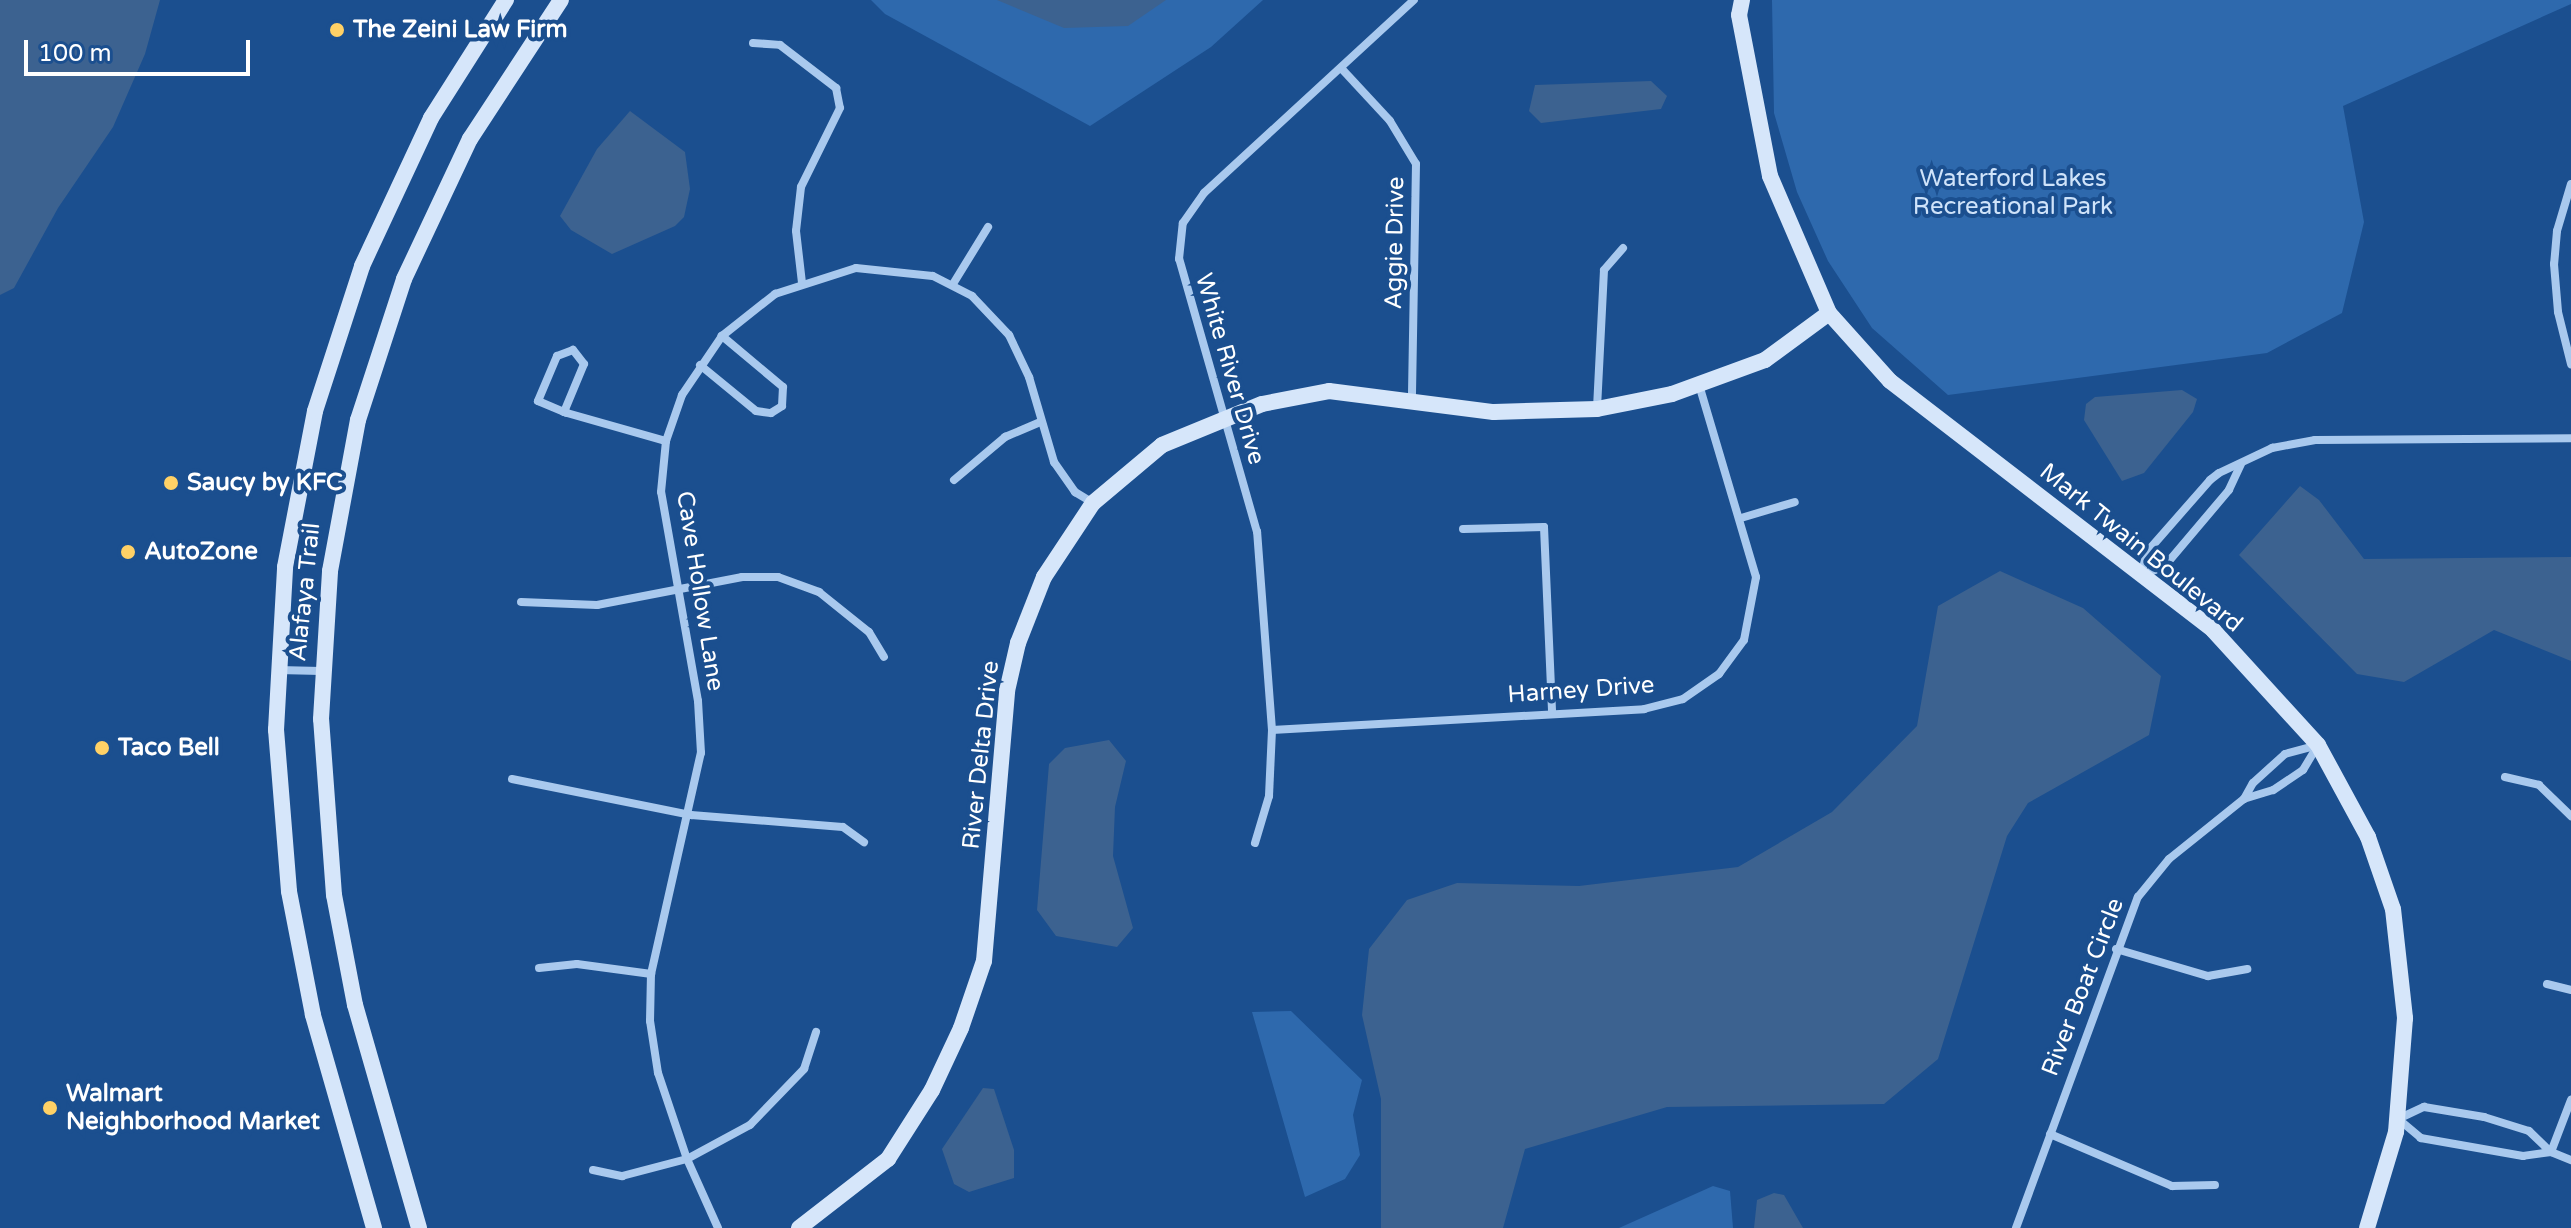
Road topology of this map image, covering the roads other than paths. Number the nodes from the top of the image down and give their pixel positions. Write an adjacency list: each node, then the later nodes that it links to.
1 (506, 0): 34 (street, Alafaya Trail)
2 (561, 0): 35 (street, Alafaya Trail)
3 (1414, 0): 6 (street, White River Drive)
4 (1742, 0): 12 (street, Mark Twain Boulevard)
5 (753, 43): 10 (street)
6 (1341, 68): 17 (street, Aggie Drive); 20 (street, White River Drive)
7 (2571, 184): 14 (street)
8 (988, 227): 11 (street)
9 (1623, 248): 18 (street)
10 (802, 283): 11 (street, Cave Hollow Lane); 13 (street, Cave Hollow Lane)
11 (953, 284): 21 (street, Cave Hollow Lane)
12 (1829, 313): 16 (street, River Delta Drive); 30 (street, Mark Twain Boulevard)
13 (722, 336): 15 (street, Cave Hollow Lane); 15 (street)
14 (2571, 364)
15 (700, 365): 23 (street, Cave Hollow Lane)
16 (1699, 384): 18 (street, River Delta Drive); 28 (street, Harney Drive)
17 (1412, 398): 18 (street, River Delta Drive); 20 (street, River Delta Drive)
18 (1597, 409)
19 (564, 412): 19 (street); 23 (street)
20 (1222, 417): 27 (street, River Delta Drive); 37 (street, White River Drive)
21 (1041, 422): 25 (street); 27 (street, Cave Hollow Lane)
22 (2571, 438): 24 (street)
23 (666, 441): 31 (street, Cave Hollow Lane)
24 (2241, 464): 30 (street); 30 (street)
25 (954, 480)
26 (1795, 502): 28 (street)
27 (1093, 503): 64 (street, River Delta Drive)
28 (1741, 518): 36 (street, Harney Drive)
29 (1463, 529): 36 (street)
30 (2141, 575): 38 (street, Mark Twain Boulevard)
31 (680, 590): 32 (street); 33 (street); 42 (street, Cave Hollow Lane)
32 (521, 602)
33 (884, 657)
34 (277, 670): 35 (street); 61 (street, Alafaya Trail)
35 (321, 671): 62 (street, Alafaya Trail)
36 (1552, 712): 37 (street, Harney Drive)
37 (1272, 730): 45 (street, White River Drive)
38 (2318, 745): 41 (street, River Boat Circle); 41 (street, River Boat Circle); 54 (street, Mark Twain Boulevard)
39 (2505, 777): 43 (street)
40 (512, 779): 42 (street)
41 (2244, 799): 46 (street, River Boat Circle)
42 (691, 815): 44 (street); 49 (street, Cave Hollow Lane)
43 (2571, 816)
44 (864, 842)
45 (1255, 843)
46 (2116, 949): 48 (street); 55 (street, River Boat Circle)
47 (539, 968): 49 (street)
48 (2247, 969)
49 (651, 974): 57 (street, Cave Hollow Lane)
50 (2547, 984): 51 (street)
51 (2571, 990)
52 (816, 1032): 57 (street)
53 (2571, 1100): 56 (street)
54 (2398, 1119): 56 (street); 56 (street); 66 (street, Mark Twain Boulevard)
55 (2050, 1134): 60 (street); 65 (street, River Boat Circle)
56 (2551, 1152): 58 (street)
57 (687, 1159): 59 (street); 63 (street, Cave Hollow Lane)
58 (2571, 1160)
59 (593, 1170)
60 (2215, 1185)
61 (374, 1228)
62 (419, 1228)
63 (718, 1228)
64 (799, 1228)
65 (2016, 1228)
66 (2367, 1228)

